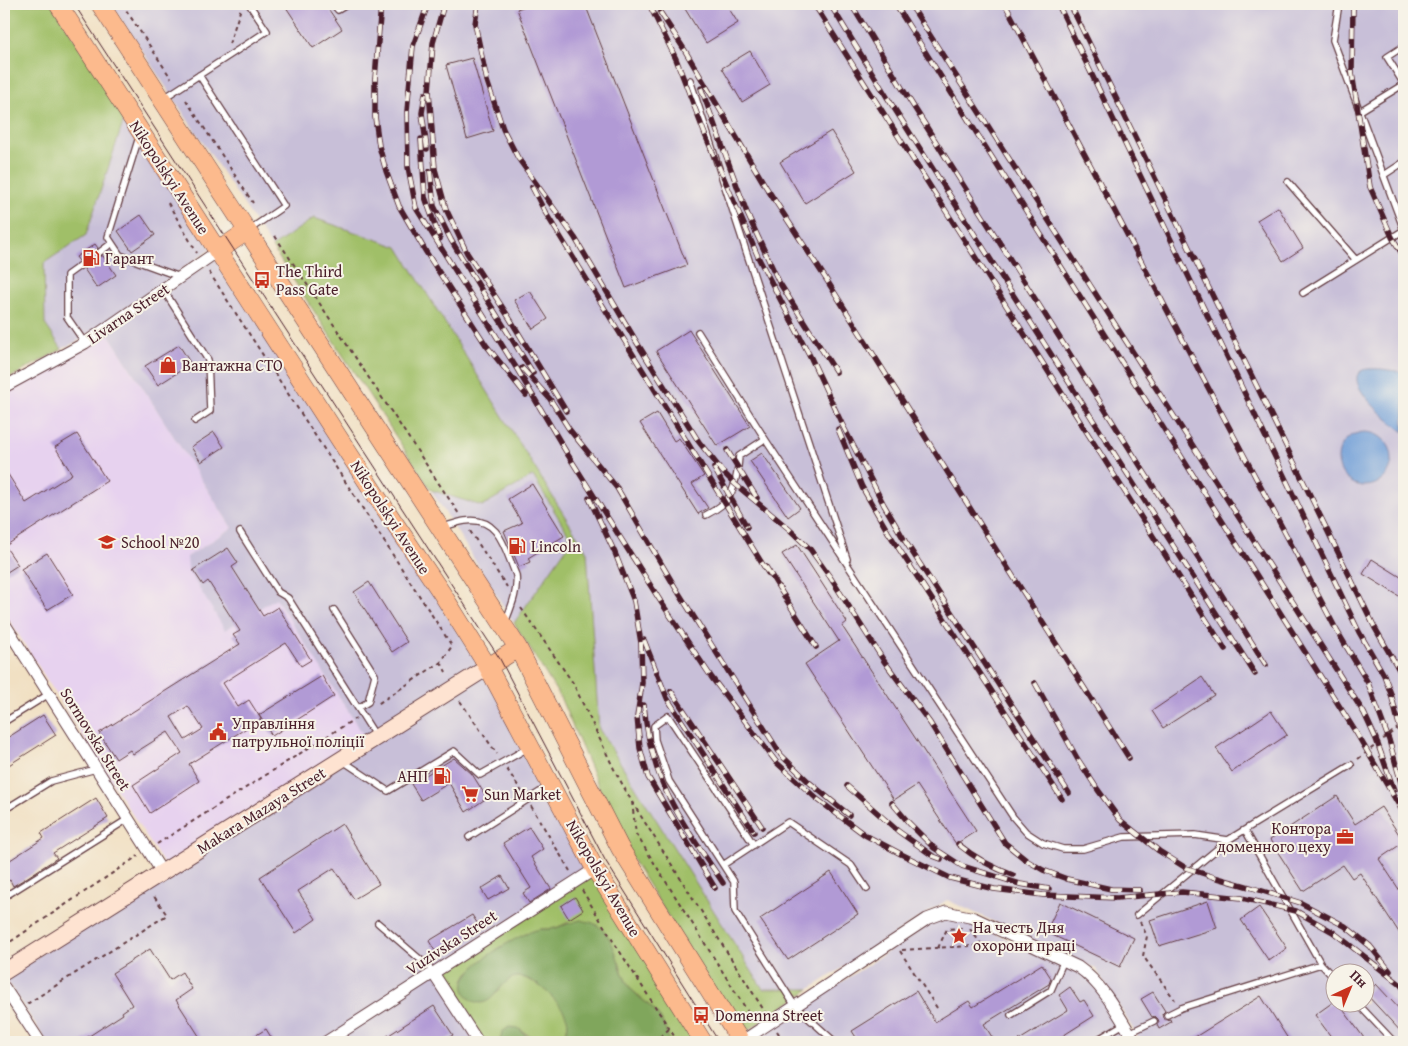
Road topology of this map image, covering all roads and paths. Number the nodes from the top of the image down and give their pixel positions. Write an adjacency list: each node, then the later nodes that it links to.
1 (58, 4): 18 (main road, Nikopolskyi Avenue)
2 (100, 4): 15 (main road, Nikopolskyi Avenue)
3 (122, 4): 12 (path)
4 (242, 4): 10 (path)
5 (249, 4): 10 (lane)
6 (333, 4): 7 (lane)
7 (348, 4)
8 (1339, 4): 17 (lane)
9 (1404, 46): 14 (lane)
10 (224, 59): 11 (lane)
11 (199, 76): 15 (lane); 24 (lane)
12 (171, 78)
13 (690, 80): 44 (lane)
14 (1404, 84): 17 (lane)
15 (162, 100): 24 (main road, Nikopolskyi Avenue)
16 (186, 100): 22 (path)
17 (1360, 111): 20 (lane)
18 (141, 132): 26 (lane); 27 (main road, Nikopolskyi Avenue)
19 (1404, 162): 20 (lane)
20 (1384, 175): 23 (lane)
21 (1288, 182): 29 (lane)
22 (254, 203)
23 (1404, 230): 29 (lane)
24 (247, 231): 27 (main road, Livarna Street); 42 (main road, Nikopolskyi Avenue)
25 (275, 236): 41 (path)
26 (112, 243): 28 (lane); 32 (lane)
27 (218, 251): 32 (street, Livarna Street); 51 (main road, Nikopolskyi Avenue)
28 (100, 252)
29 (1356, 260): 34 (lane)
30 (81, 265): 36 (lane)
31 (208, 270): 50 (path)
32 (180, 277): 33 (street, Livarna Street)
33 (163, 289): 36 (street, Livarna Street); 38 (lane)
34 (1303, 293)
35 (698, 332): 39 (lane)
36 (85, 343): 37 (street, Livarna Street)
37 (4, 387)
38 (195, 421)
39 (765, 439): 40 (lane); 44 (lane)
40 (706, 515)
41 (463, 521): 42 (lane); 45 (path); 45 (lane)
42 (441, 528): 48 (main road, Nikopolskyi Avenue)
43 (240, 532): 55 (lane)
44 (850, 568): 72 (lane)
45 (514, 598): 48 (lane); 67 (path)
46 (334, 610): 55 (lane)
47 (4, 623): 53 (street, Sormovska Street)
48 (504, 626): 49 (main road, Nikopolskyi Avenue)
49 (518, 648): 51 (main road, Makara Mazaya Street); 113 (main road, Nikopolskyi Avenue)
50 (441, 662): 52 (path); 56 (path)
51 (488, 666): 59 (main road, Makara Mazaya Street); 60 (main road, Nikopolskyi Avenue)
52 (446, 672)
53 (49, 694): 57 (lane); 64 (street, Sormovska Street)
54 (458, 699): 62 (path)
55 (358, 708): 56 (lane)
56 (362, 714): 59 (lane); 74 (path)
57 (4, 722)
58 (1404, 723): 63 (path)
59 (376, 737): 61 (main road, Makara Mazaya Street)
60 (530, 747): 62 (lane); 65 (main road, Nikopolskyi Avenue)
61 (340, 759): 62 (lane); 77 (main road, Makara Mazaya Street)
62 (503, 762): 66 (path)
63 (1351, 765): 70 (lane)
64 (96, 769): 68 (lane); 69 (street, Sormovska Street)
65 (551, 785): 66 (lane); 76 (main road, Nikopolskyi Avenue)
66 (527, 800): 71 (lane); 78 (path)
67 (632, 802): 98 (path); 102 (path)
68 (4, 810)
69 (128, 819): 74 (street, Sormovska Street); 81 (lane)
70 (1245, 830): 72 (lane); 89 (lane)
71 (469, 837)
72 (1228, 840): 82 (lane)
73 (754, 845): 75 (lane); 75 (lane); 79 (lane)
74 (147, 850): 77 (street, Sormovska Street); 86 (path)
75 (723, 865): 94 (lane)
76 (595, 869): 78 (street, Vuzivska Street); 112 (main road, Nikopolskyi Avenue)
77 (162, 872): 91 (main road, Makara Mazaya Street)
78 (576, 880): 92 (street, Vuzivska Street); 104 (path)
79 (867, 889)
80 (153, 894): 96 (path)
81 (4, 897)
82 (1137, 915): 95 (path)
83 (378, 923): 92 (lane)
84 (1010, 944): 85 (path)
85 (982, 945): 87 (path); 87 (path)
86 (4, 946)
87 (938, 948): 97 (path)
88 (1064, 960): 94 (street); 100 (lane); 106 (street)
89 (1321, 964): 90 (lane); 95 (lane)
90 (1326, 969)
91 (4, 972)
92 (433, 973): 108 (street, Vuzivska Street); 109 (street)
93 (4, 987): 96 (street)
94 (795, 1006): 113 (street); 115 (lane)
95 (1181, 1008): 101 (lane)
96 (18, 1009): 107 (street)
97 (939, 1011)
98 (765, 1012)
99 (1367, 1014): 118 (lane)
100 (1011, 1015)
101 (1167, 1015)
102 (753, 1020)
103 (1154, 1021): 106 (lane)
104 (669, 1029): 110 (path); 111 (path)
105 (777, 1031): 114 (path)
106 (1130, 1034): 116 (lane); 117 (lane)
107 (40, 1042)
108 (326, 1042)
109 (478, 1042)
110 (654, 1042)
111 (678, 1042)
112 (703, 1042)
113 (741, 1042)
114 (784, 1042)
115 (835, 1042)
116 (1081, 1042)
117 (1121, 1042)
118 (1394, 1042)

